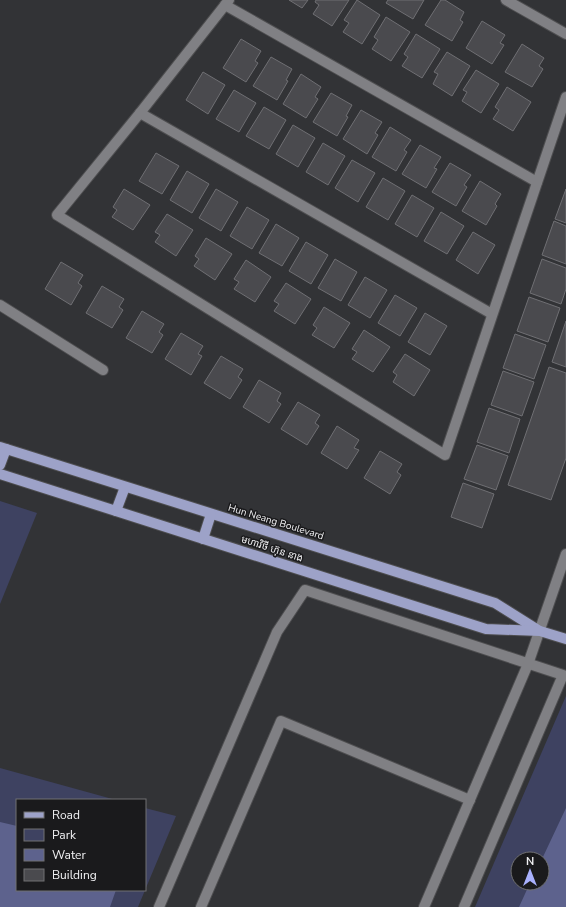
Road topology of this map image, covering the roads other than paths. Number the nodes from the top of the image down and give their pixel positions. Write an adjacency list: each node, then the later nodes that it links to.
1 (506, 0): 3 (street)
2 (227, 3): 5 (street); 6 (street)
3 (566, 34)
4 (566, 97): 6 (street)
5 (140, 113): 8 (street); 8 (street)
6 (537, 182): 8 (street)
7 (0, 305): 9 (street)
8 (492, 314)
9 (103, 370)
10 (3, 448): 11 (main road); 13 (main road, Hun Neang Boulevard)
11 (0, 465)
12 (0, 474): 14 (main road, មហាវិថី ហ៊ុន នាង)
13 (125, 487): 14 (main road); 15 (main road, Hun Neang Boulevard)
14 (116, 512): 16 (main road, មហាវិថី ហ៊ុន នាង)
15 (211, 514): 16 (main road); 18 (main road, Hun Neang Boulevard)
16 (203, 539): 18 (main road, មហាវិថី ហ៊ុន នាង)
17 (566, 554): 18 (street)
18 (540, 631): 19 (main road, មហាវិថី ហ៊ុន នាង); 20 (street)
19 (566, 639)
20 (528, 664): 21 (street); 22 (street); 25 (street)
21 (470, 800): 23 (street); 24 (street)
22 (159, 907)
23 (201, 907)
24 (424, 907)
25 (464, 907)

